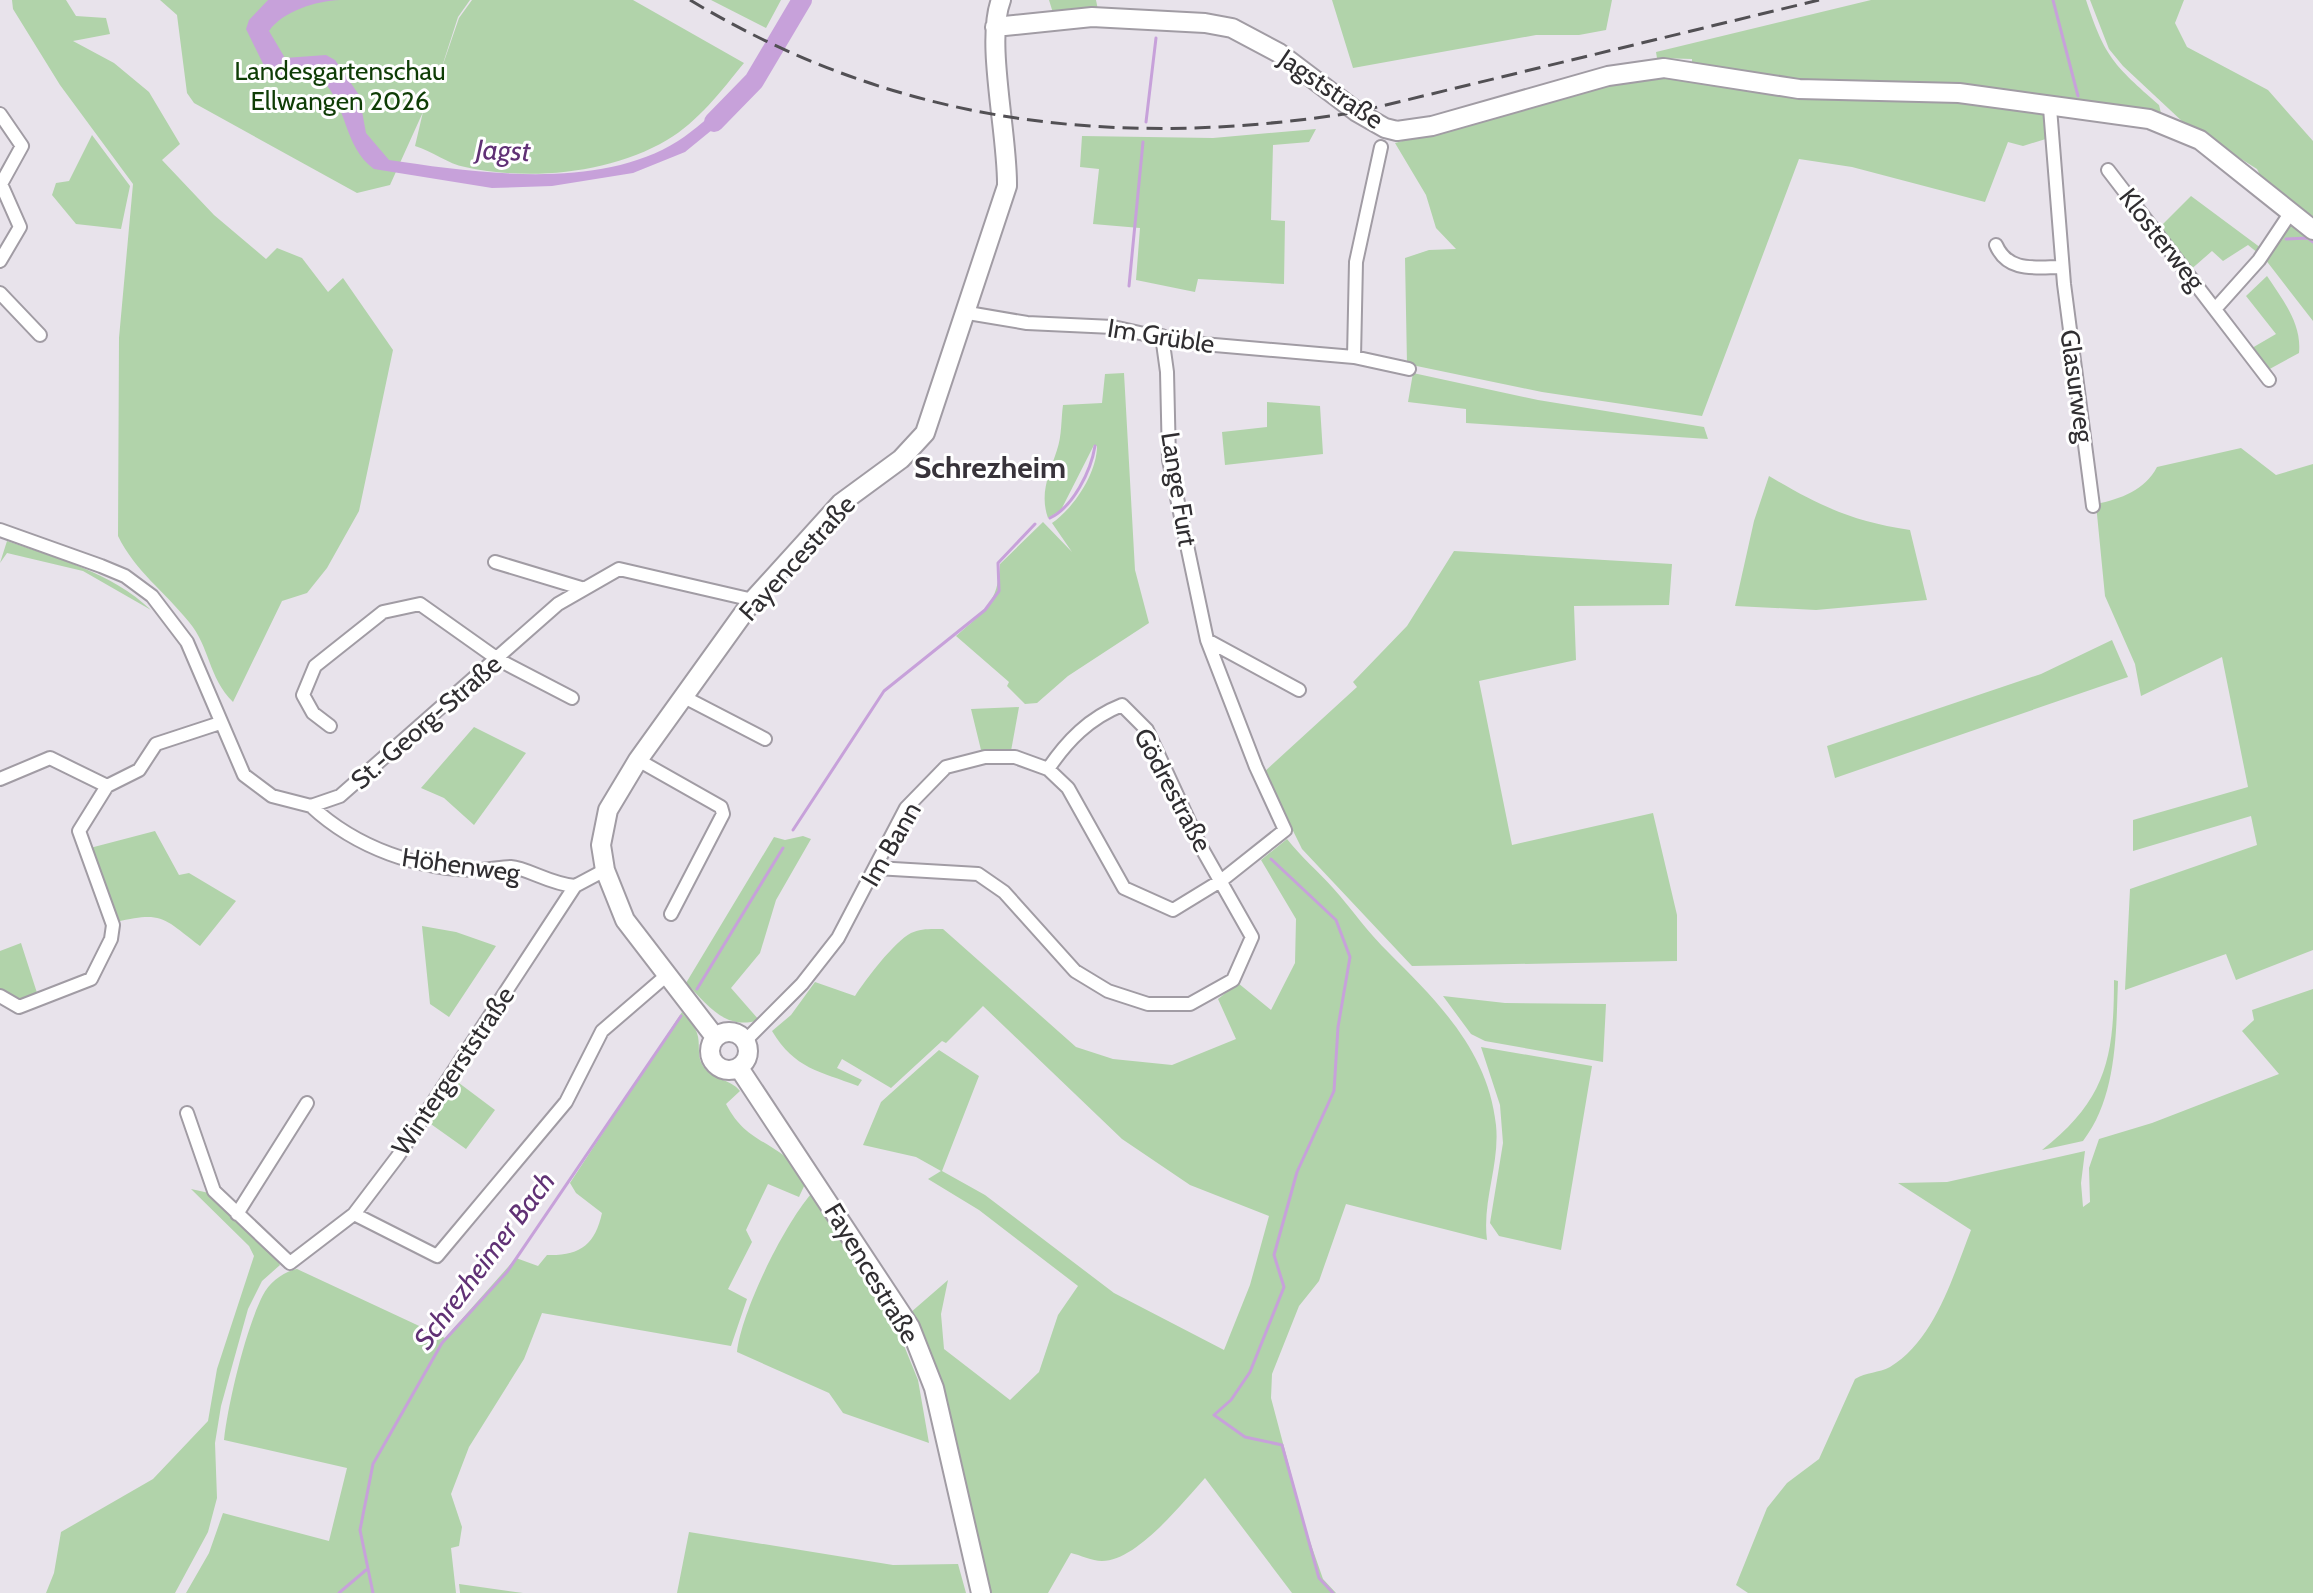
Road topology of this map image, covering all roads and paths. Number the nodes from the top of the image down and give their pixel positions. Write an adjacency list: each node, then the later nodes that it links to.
1 (1001, 0): 2 (street, Fayencestraße)
2 (995, 27): 3 (street, Jagststraße); 14 (street, Fayencestraße)
3 (2050, 108): 7 (street, Jagststraße); 11 (street, Glasurweg)
4 (0, 114): 10 (street)
5 (1381, 147): 17 (street)
6 (2108, 170): 13 (street, Klosterweg)
7 (2291, 212): 8 (street, Jagststraße); 13 (street, Klosterweg)
8 (2313, 230)
9 (1996, 245): 11 (street)
10 (0, 261)
11 (2062, 267): 20 (street, Glasurweg)
12 (0, 293): 15 (street)
13 (2216, 308): 19 (street, Klosterweg)
14 (968, 313): 16 (street, Im Grüble); 24 (street, Fayencestraße)
15 (40, 335)
16 (1162, 336): 17 (street, Im Grüble); 25 (street, Lange Furt)
17 (1354, 357): 18 (street, Im Grüble)
18 (1409, 369)
19 (2269, 380)
20 (2093, 506)
21 (0, 530): 30 (street)
22 (495, 562): 23 (street)
23 (581, 588): 24 (street, St.-Georg-Straße); 26 (street, St.-Georg-Straße)
24 (753, 600): 28 (street, Fayencestraße)
25 (1207, 640): 27 (street); 40 (street, Lange Furt)
26 (499, 660): 29 (street); 31 (street); 37 (street, St.-Georg-Straße)
27 (1299, 690)
28 (684, 697): 32 (street); 33 (street, Fayencestraße)
29 (572, 698)
30 (220, 723): 36 (street); 37 (street)
31 (330, 726)
32 (765, 739)
33 (638, 760): 39 (street, Fayencestraße); 42 (street)
34 (1048, 769): 38 (street, Im Bann); 40 (street); 40 (street, Gödrestraße)
35 (0, 779): 36 (street)
36 (107, 786): 44 (street)
37 (311, 806): 41 (street, Höhenweg)
38 (876, 868): 40 (street); 46 (street, Im Bann)
39 (605, 870): 41 (street, Wintergerststraße); 43 (street, Fayencestraße)
40 (1222, 880)
41 (575, 886): 51 (street, Wintergerststraße)
42 (671, 914)
43 (667, 975): 45 (street, Fayencestraße); 51 (street)
44 (0, 996)
45 (715, 1037): 46 (street); 47 (street, Fayencestraße)
46 (745, 1041): 47 (street)
47 (739, 1068): 52 (street, Fayencestraße)
48 (307, 1103): 50 (street)
49 (187, 1113): 50 (street)
50 (237, 1214): 51 (street, Wintergerststraße)
51 (354, 1214)
52 (981, 1593)

